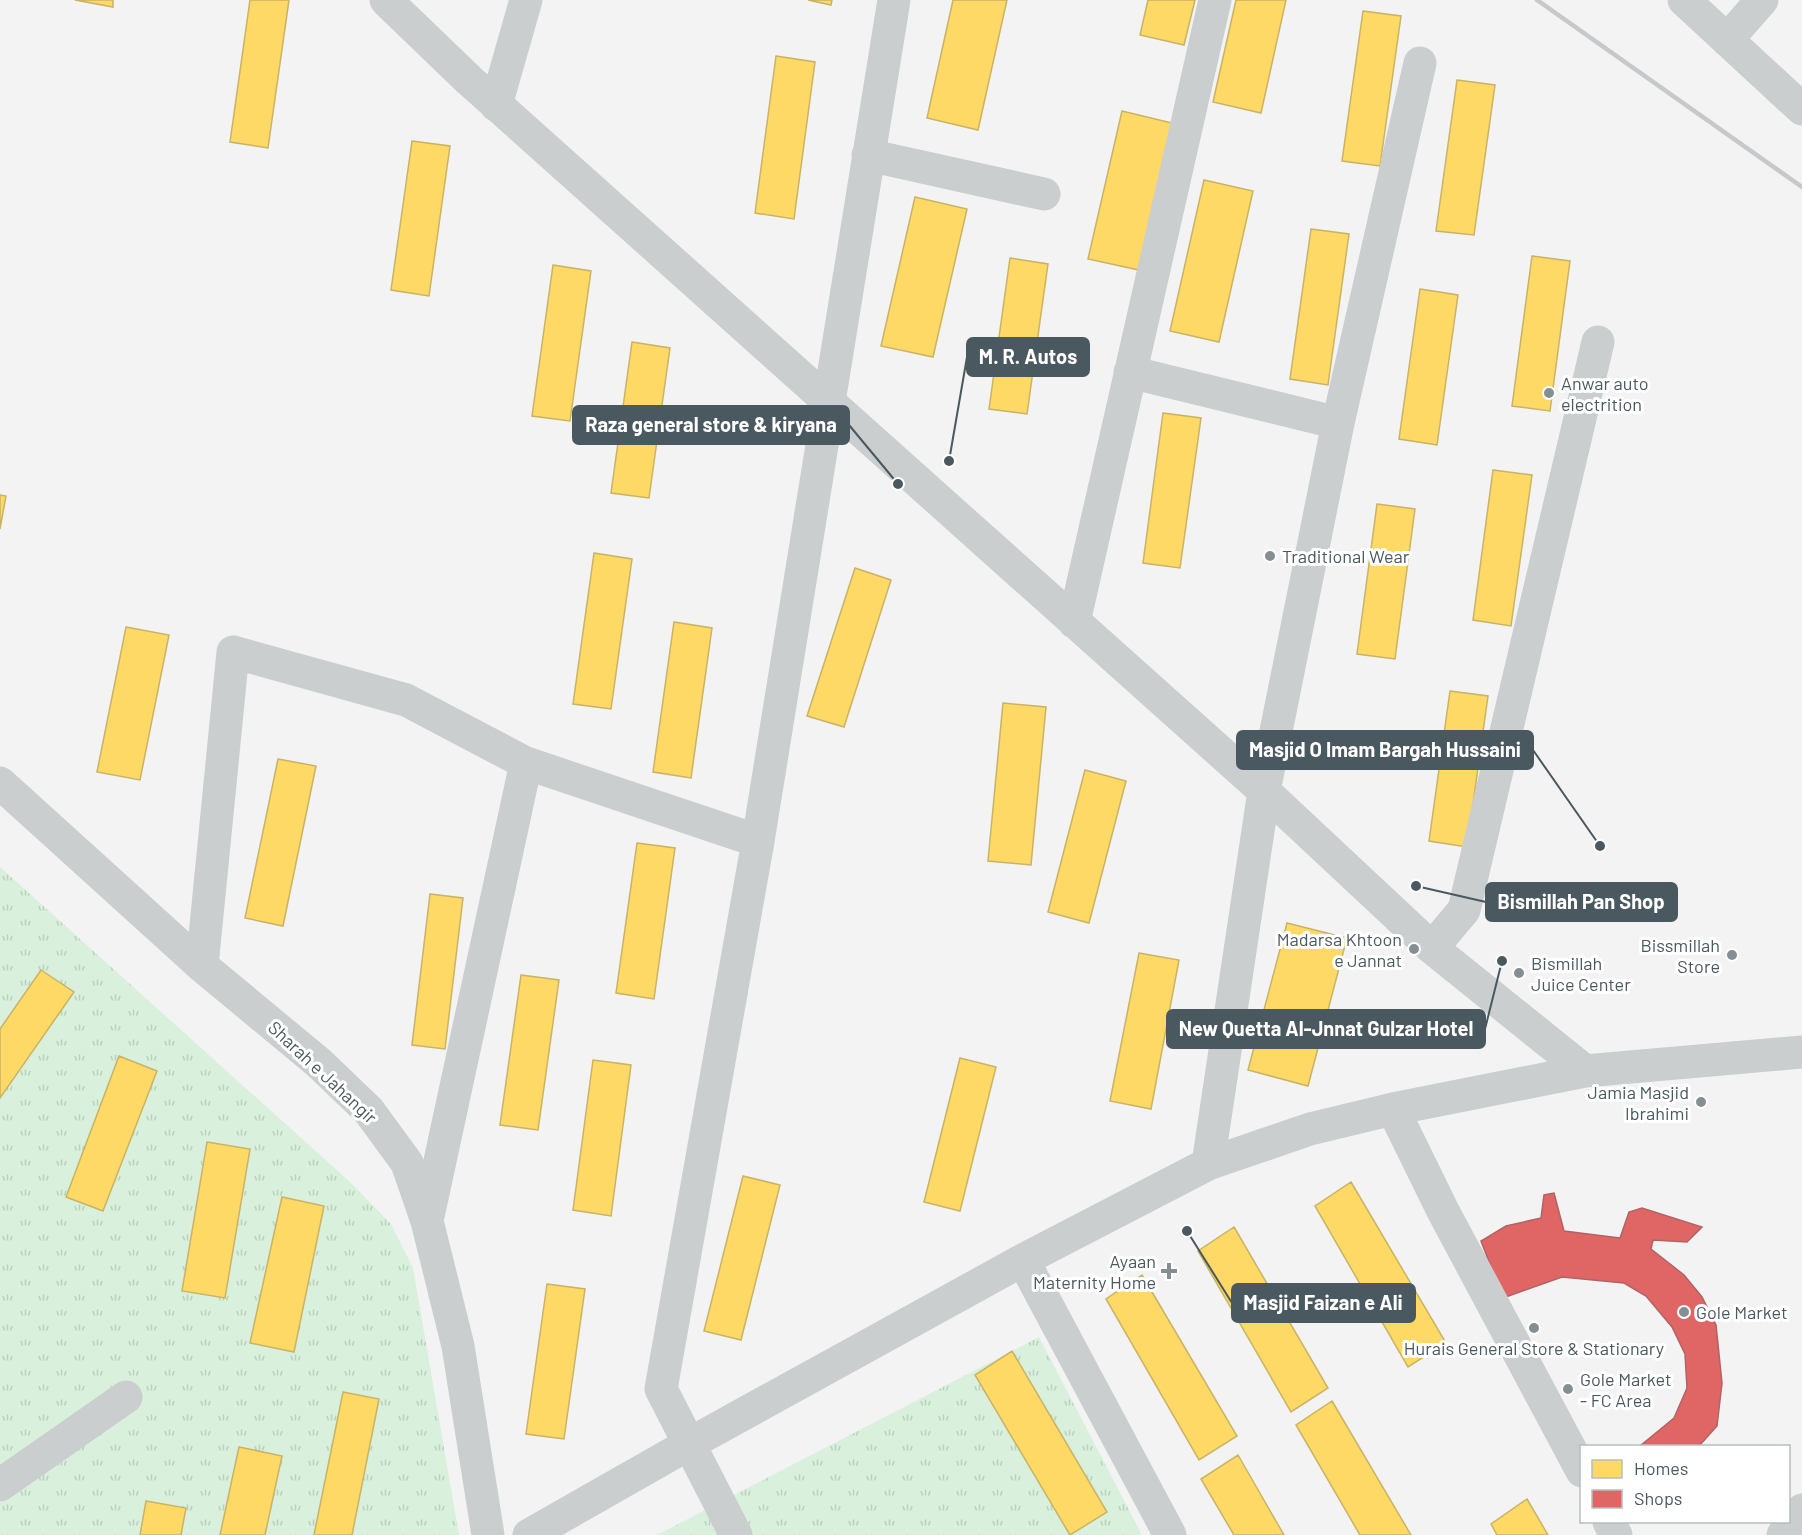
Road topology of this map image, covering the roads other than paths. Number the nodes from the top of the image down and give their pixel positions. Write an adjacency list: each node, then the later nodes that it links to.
1 (386, 0): 9 (street)
2 (526, 0): 9 (street)
3 (894, 0): 11 (street)
4 (1215, 0): 14 (street)
5 (1684, 0): 7 (street)
6 (1762, 0): 7 (street)
7 (1727, 40): 10 (street)
8 (1420, 63): 16 (street)
9 (496, 105): 15 (street)
10 (1802, 109)
11 (868, 155): 12 (street); 15 (street)
12 (1044, 194)
13 (1598, 342): 22 (street)
14 (1130, 372): 16 (street); 17 (street)
15 (827, 401): 17 (street); 21 (street)
16 (1338, 423): 20 (street)
17 (1074, 622): 20 (street)
18 (526, 763): 21 (street); 23 (street); 28 (street)
19 (0, 783): 23 (street, Sharah e Jahangir)
20 (1264, 791): 22 (street); 27 (street)
21 (758, 841): 31 (street)
22 (1432, 948): 25 (street)
23 (202, 966): 28 (street, Sharah e Jahangir)
24 (1802, 1052): 25 (street)
25 (1585, 1071): 26 (street)
26 (1393, 1109): 27 (street); 32 (street)
27 (1208, 1164): 29 (street)
28 (427, 1221): 35 (street, Sharah e Jahangir)
29 (1023, 1260): 31 (street); 38 (street)
30 (126, 1397): 33 (street)
31 (689, 1444): 36 (street); 37 (street)
32 (1580, 1469)
33 (0, 1485)
34 (1802, 1510): 39 (street)
35 (488, 1535)
36 (529, 1535)
37 (736, 1535)
38 (1170, 1535)
39 (1783, 1535)

